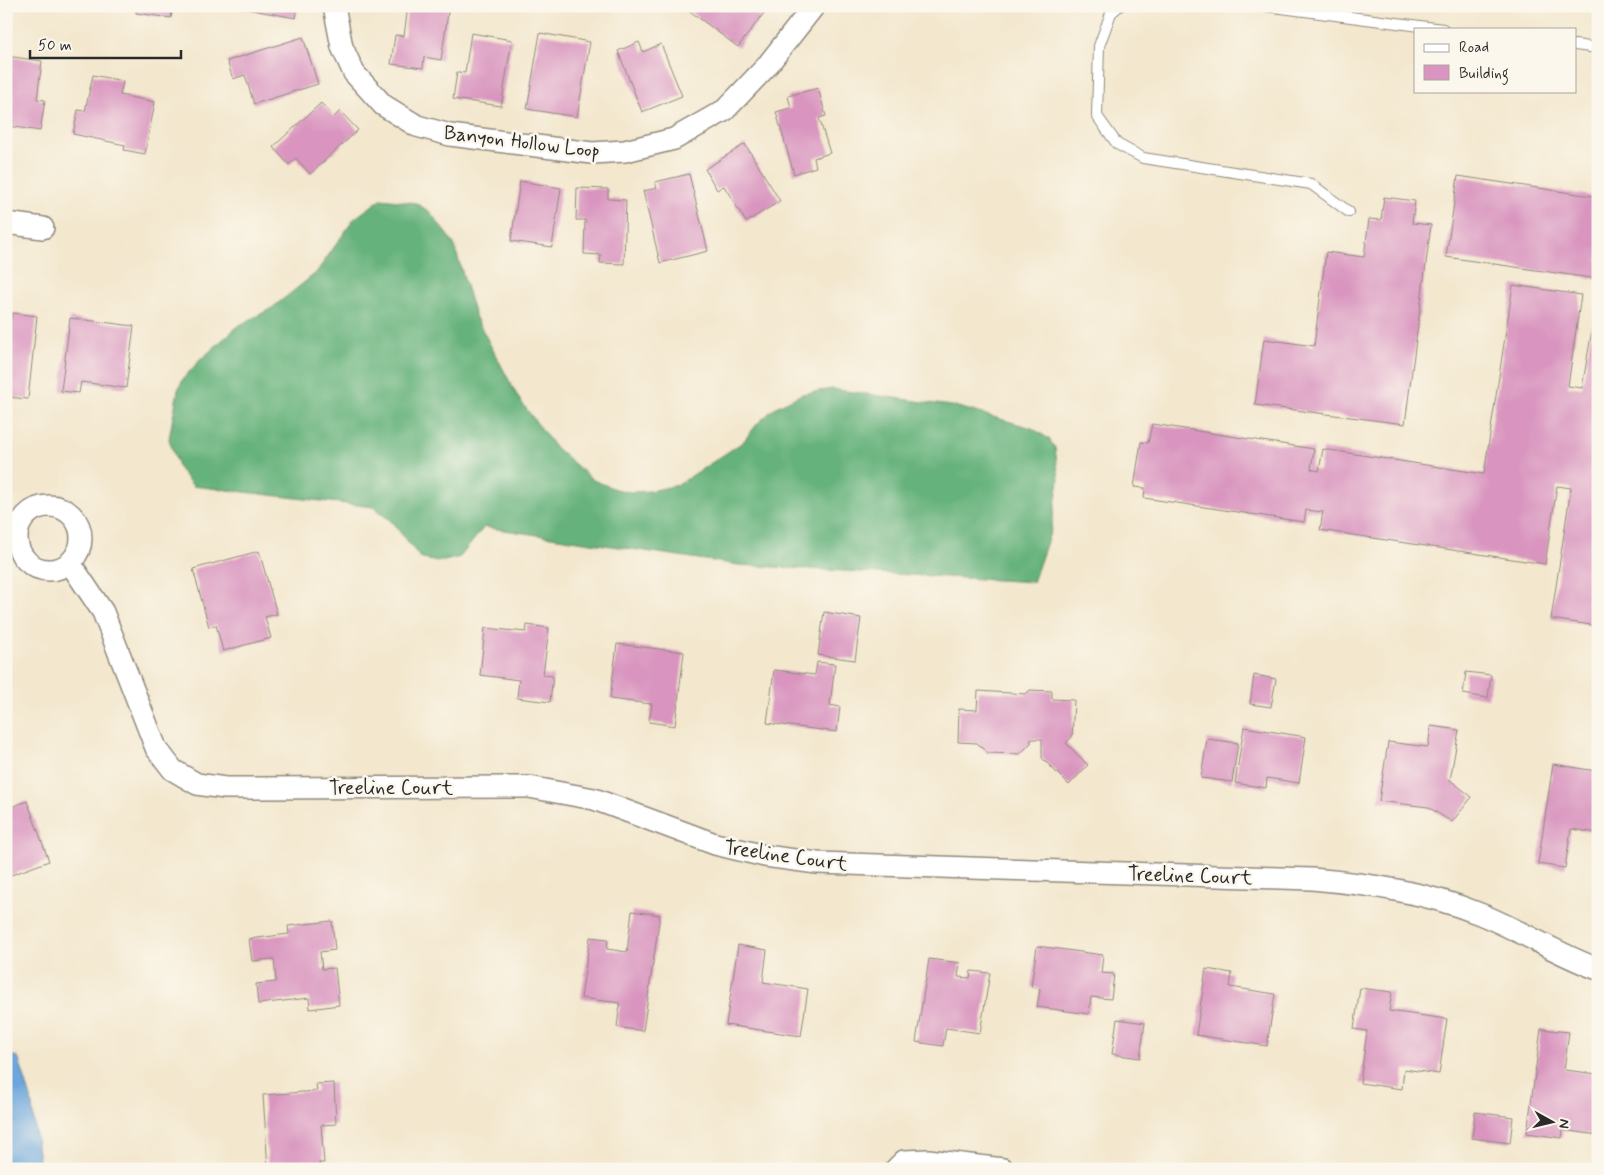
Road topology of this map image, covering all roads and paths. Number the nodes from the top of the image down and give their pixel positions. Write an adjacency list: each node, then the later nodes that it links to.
1 (334, 6): 2 (street, Banyon Hollow Loop)
2 (814, 6)
3 (1120, 6): 8 (lane)
4 (1266, 6): 5 (lane)
5 (1435, 28)
6 (1576, 46): 7 (lane)
7 (1598, 48)
8 (1349, 212)
9 (6, 223): 10 (street)
10 (43, 228)
11 (70, 564): 12 (street, Treeline Court)
12 (1598, 969)
13 (900, 1165): 14 (street)
14 (1003, 1169)

